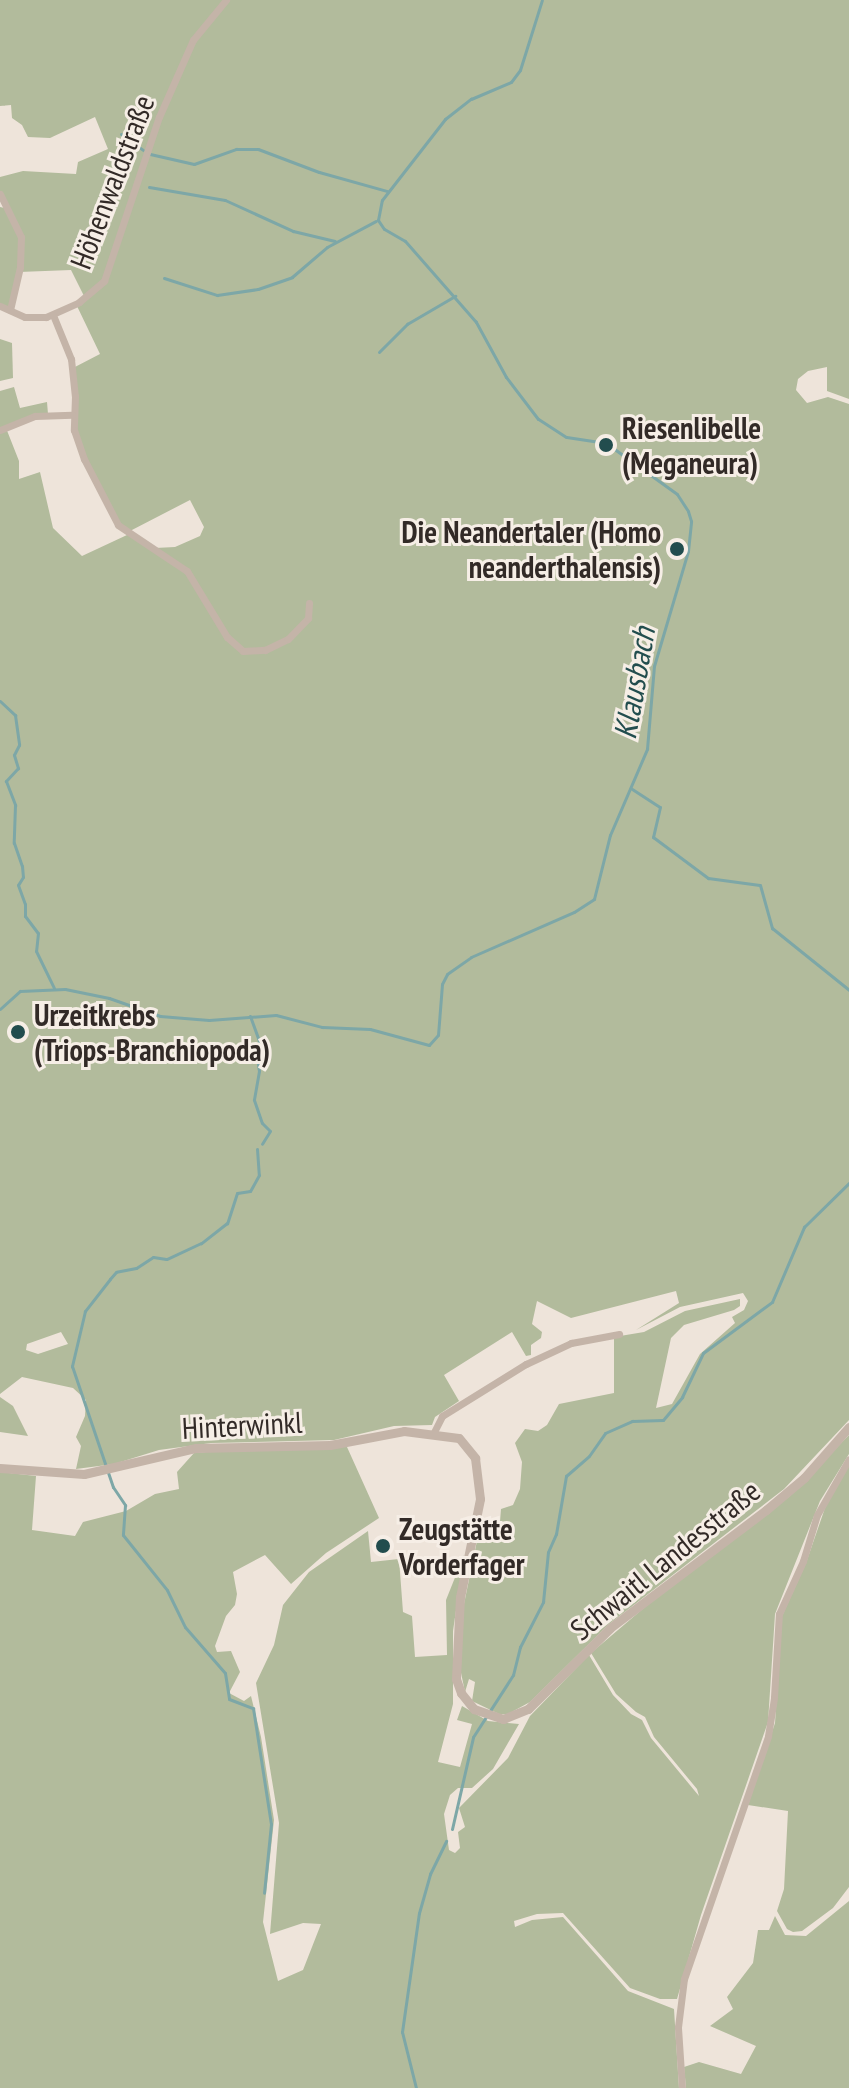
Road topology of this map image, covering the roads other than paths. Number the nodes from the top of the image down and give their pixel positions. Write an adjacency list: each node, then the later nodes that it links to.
1 (226, 0): 5 (street, Höhenwaldstraße)
2 (0, 194): 4 (street)
3 (0, 306): 4 (street)
4 (10, 310): 5 (street)
5 (53, 315): 6 (street)
6 (72, 415): 7 (street); 8 (street)
7 (0, 430)
8 (309, 603)
9 (619, 1334): 11 (street)
10 (849, 1427): 13 (street, Schwaitl Landesstraße)
11 (434, 1432): 13 (street, Hinterwinkl); 14 (street, Hinterwinkl)
12 (849, 1459): 15 (street)
13 (475, 1460)
14 (0, 1468)
15 (682, 2088)

